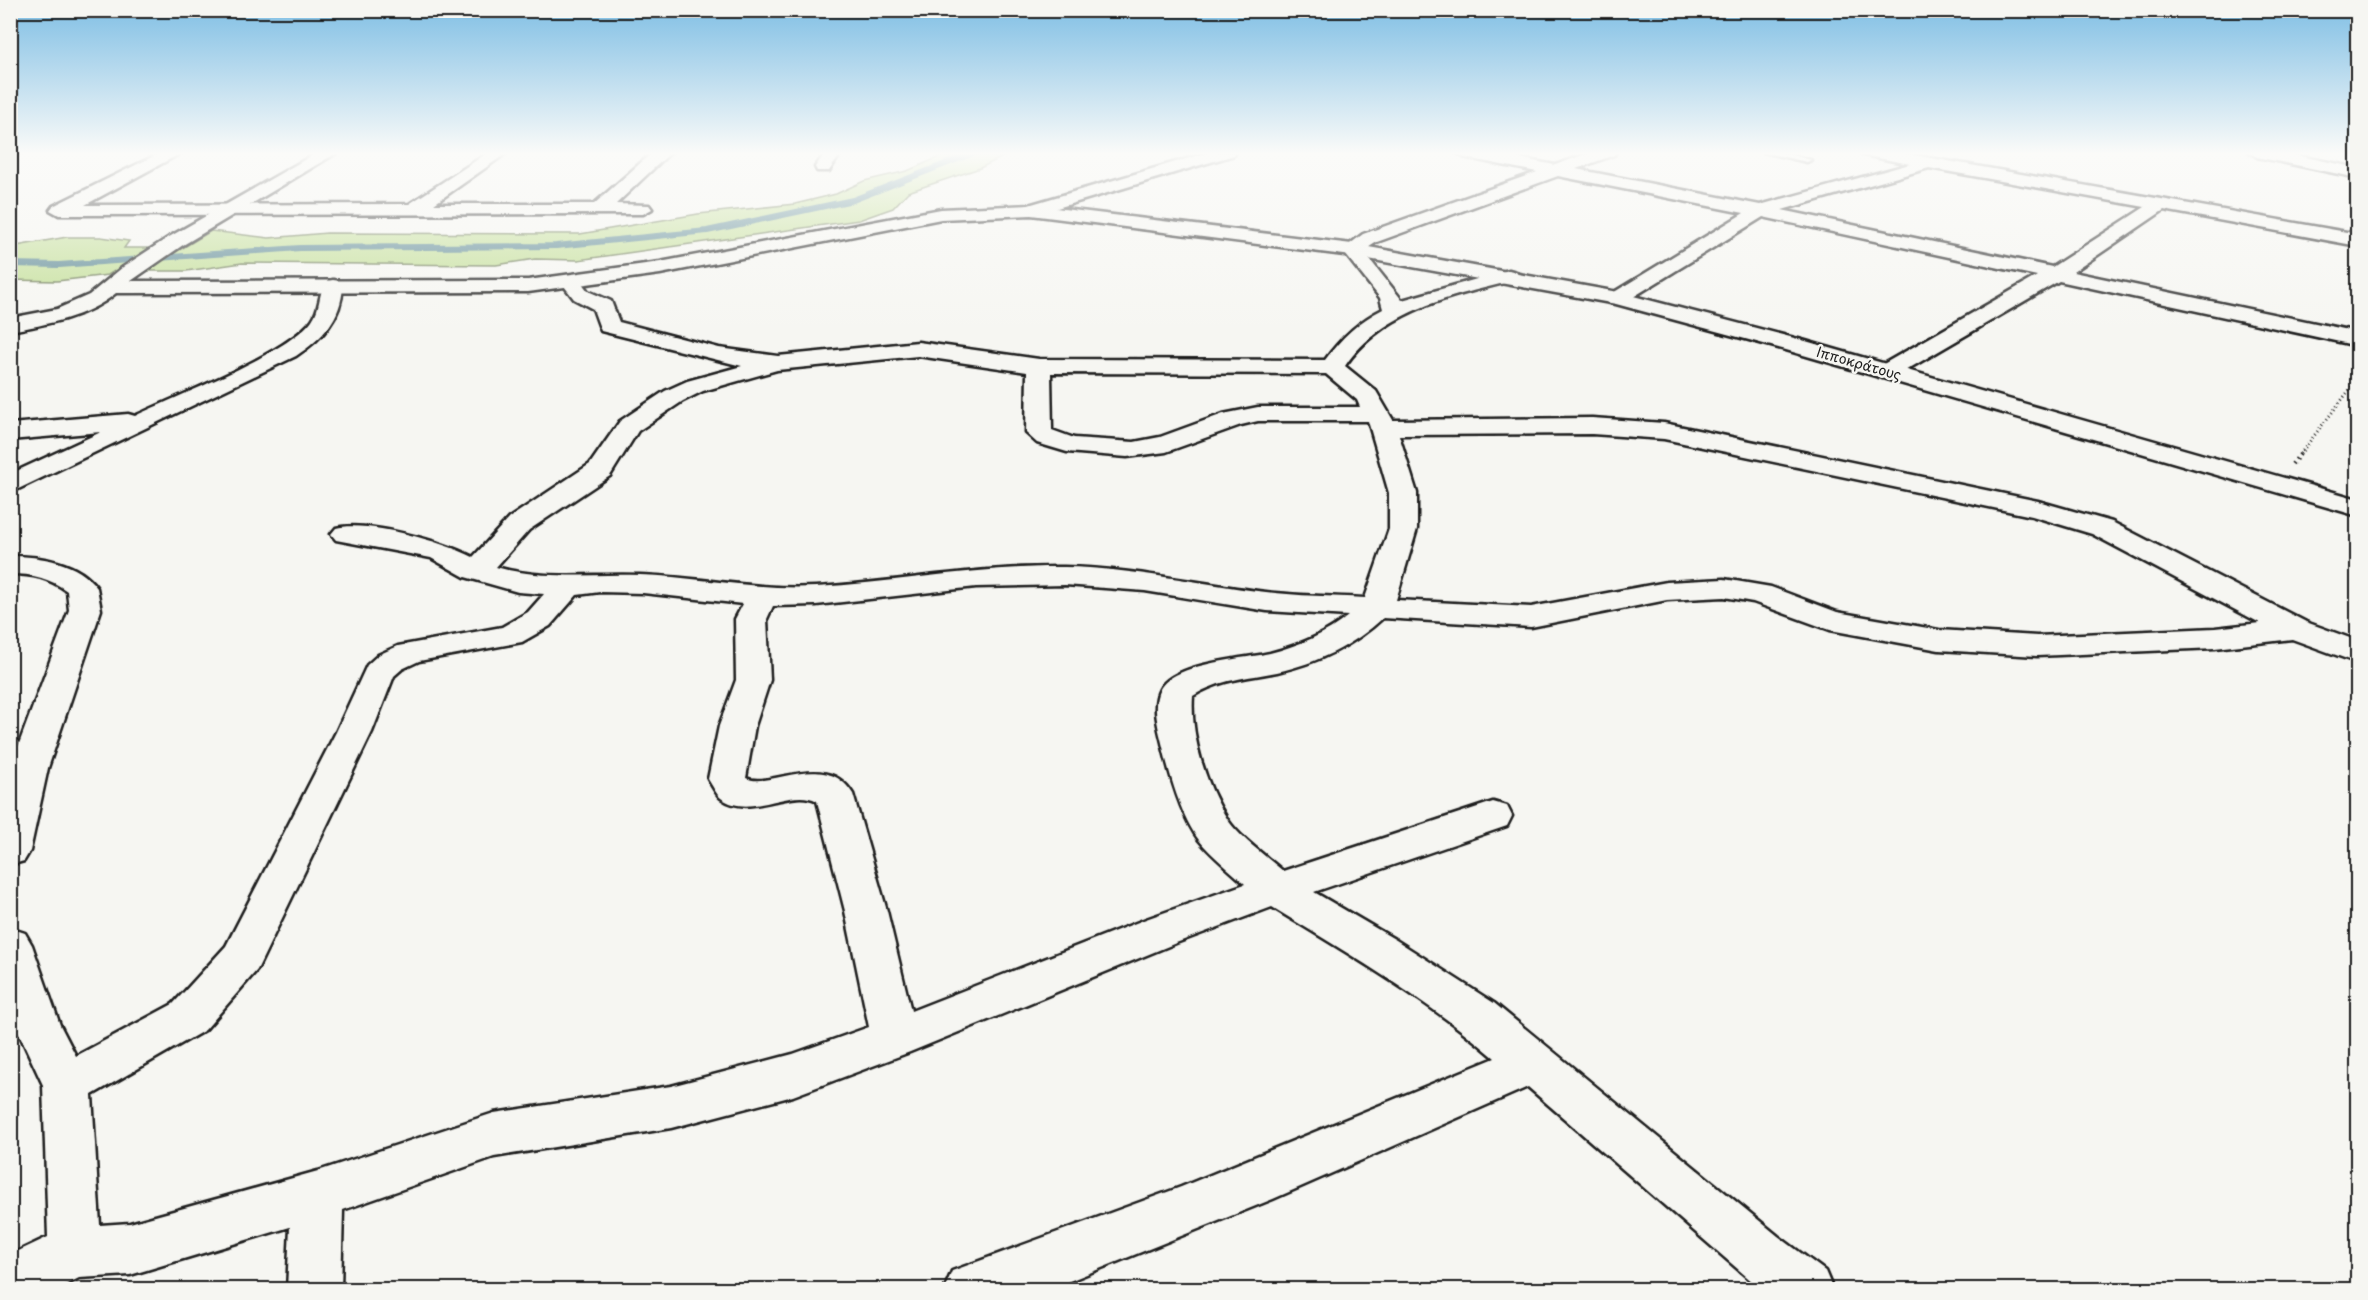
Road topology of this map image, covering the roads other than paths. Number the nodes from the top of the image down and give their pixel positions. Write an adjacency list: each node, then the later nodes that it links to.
1 (226, 213): 15 (street)
2 (971, 213): 13 (street)
3 (1052, 213): 10 (street, Ιπποκράτους)
4 (1440, 213): 10 (street)
5 (1757, 213): 16 (street)
6 (1768, 213): 11 (street)
7 (2148, 213): 11 (street)
8 (2203, 213): 9 (street)
9 (2358, 240)
10 (1352, 250): 12 (street, Ιπποκράτους); 17 (street)
11 (2056, 274): 19 (street); 23 (street)
12 (1509, 276): 16 (street, Ιπποκράτους); 17 (street)
13 (571, 282): 14 (street); 20 (street)
14 (333, 286): 15 (street); 24 (street)
15 (114, 287): 18 (street)
16 (1618, 298): 23 (street, Ιπποκράτους)
17 (1394, 310): 22 (street)
18 (10, 325)
19 (2358, 339)
20 (778, 363): 21 (street); 31 (street)
21 (1039, 366): 22 (street); 25 (street)
22 (1332, 367): 25 (street)
23 (1888, 371): 28 (street, Ιπποκράτους)
24 (145, 421): 26 (street); 27 (street)
25 (1380, 421): 34 (street); 35 (street)
26 (10, 432)
27 (10, 485)
28 (2358, 508)
29 (346, 534): 31 (street)
30 (10, 565): 38 (street)
31 (476, 571): 32 (street)
32 (567, 586): 33 (street); 43 (street)
33 (762, 597): 34 (street); 41 (street)
34 (1378, 606): 35 (street); 39 (street)
35 (2295, 629): 36 (street)
36 (2358, 653)
37 (1492, 816): 39 (street)
38 (10, 851)
39 (1276, 889): 41 (street); 42 (street)
40 (10, 945): 43 (street)
41 (894, 1038): 44 (street)
42 (1533, 1063): 48 (street); 49 (street)
43 (67, 1085): 45 (street)
44 (318, 1195): 45 (street); 47 (street)
45 (75, 1252): 46 (street)
46 (10, 1283)
47 (314, 1290)
48 (971, 1290)
49 (1806, 1290)

